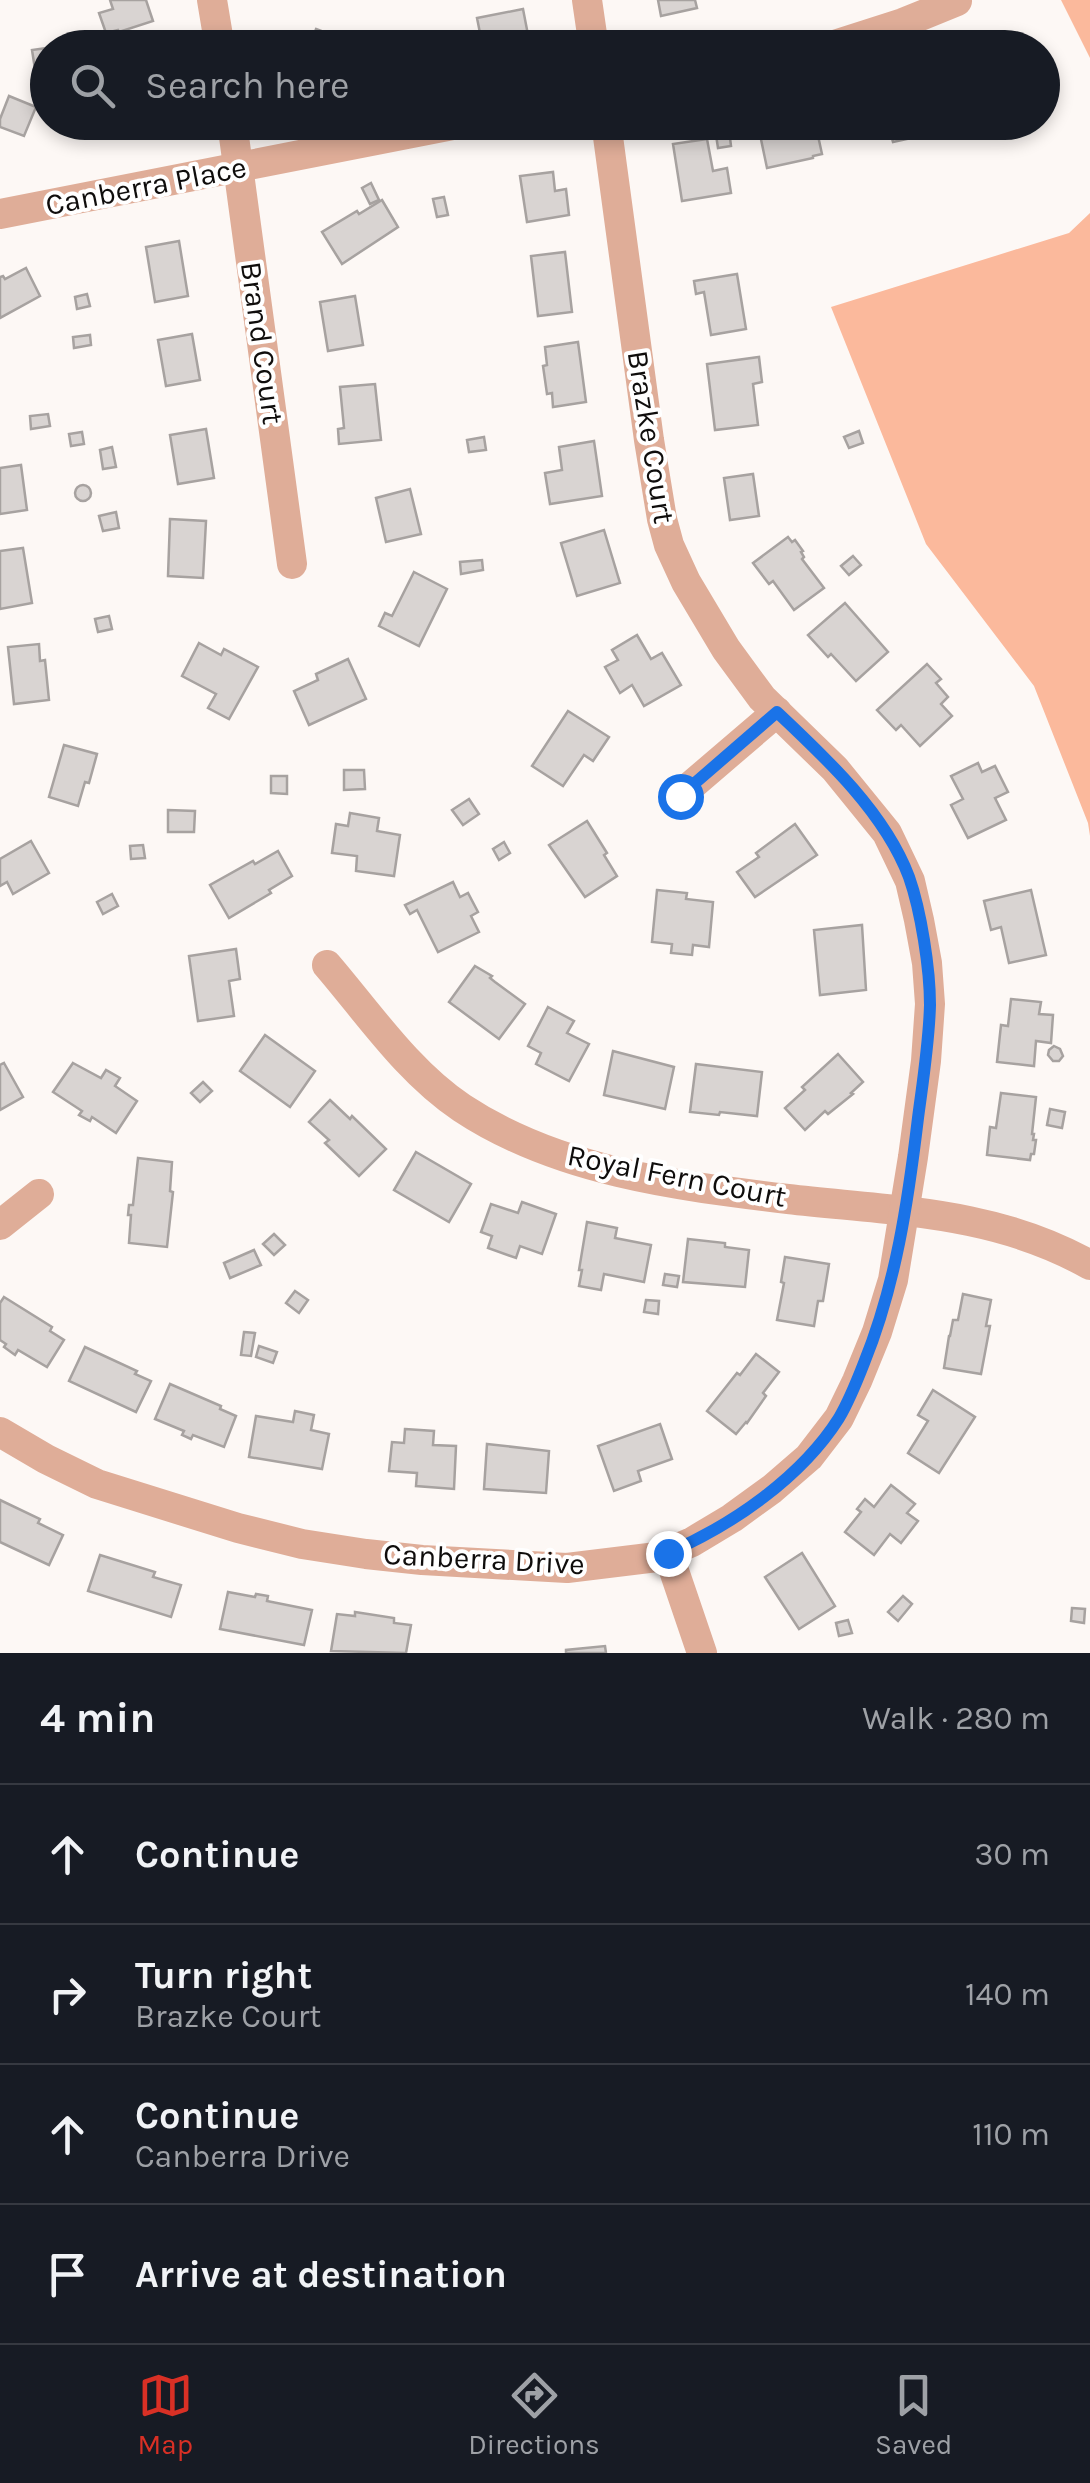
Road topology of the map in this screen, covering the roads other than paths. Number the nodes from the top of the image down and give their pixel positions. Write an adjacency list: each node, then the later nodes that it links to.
1 (212, 0): 4 (street)
2 (586, 0): 5 (street)
3 (957, 1): 6 (street)
4 (217, 30)
5 (591, 30)
6 (880, 30)
7 (235, 140): 10 (street, Brand Court)
8 (378, 140): 10 (street, Canberra Place)
9 (609, 140): 13 (street, Brazke Court)
10 (239, 168): 11 (street, Canberra Place); 12 (street, Brand Court)
11 (0, 214)
12 (292, 564)
13 (777, 712): 14 (street); 17 (street, Brazke Court)
14 (680, 796)
15 (327, 965): 17 (street, Royal Fern Court)
16 (39, 1194): 18 (street)
17 (906, 1209): 19 (street, Royal Fern Court); 21 (street, Canberra Drive)
18 (0, 1225)
19 (1090, 1264)
20 (0, 1432): 21 (street, Canberra Drive)
21 (668, 1553): 22 (street)
22 (702, 1653)

